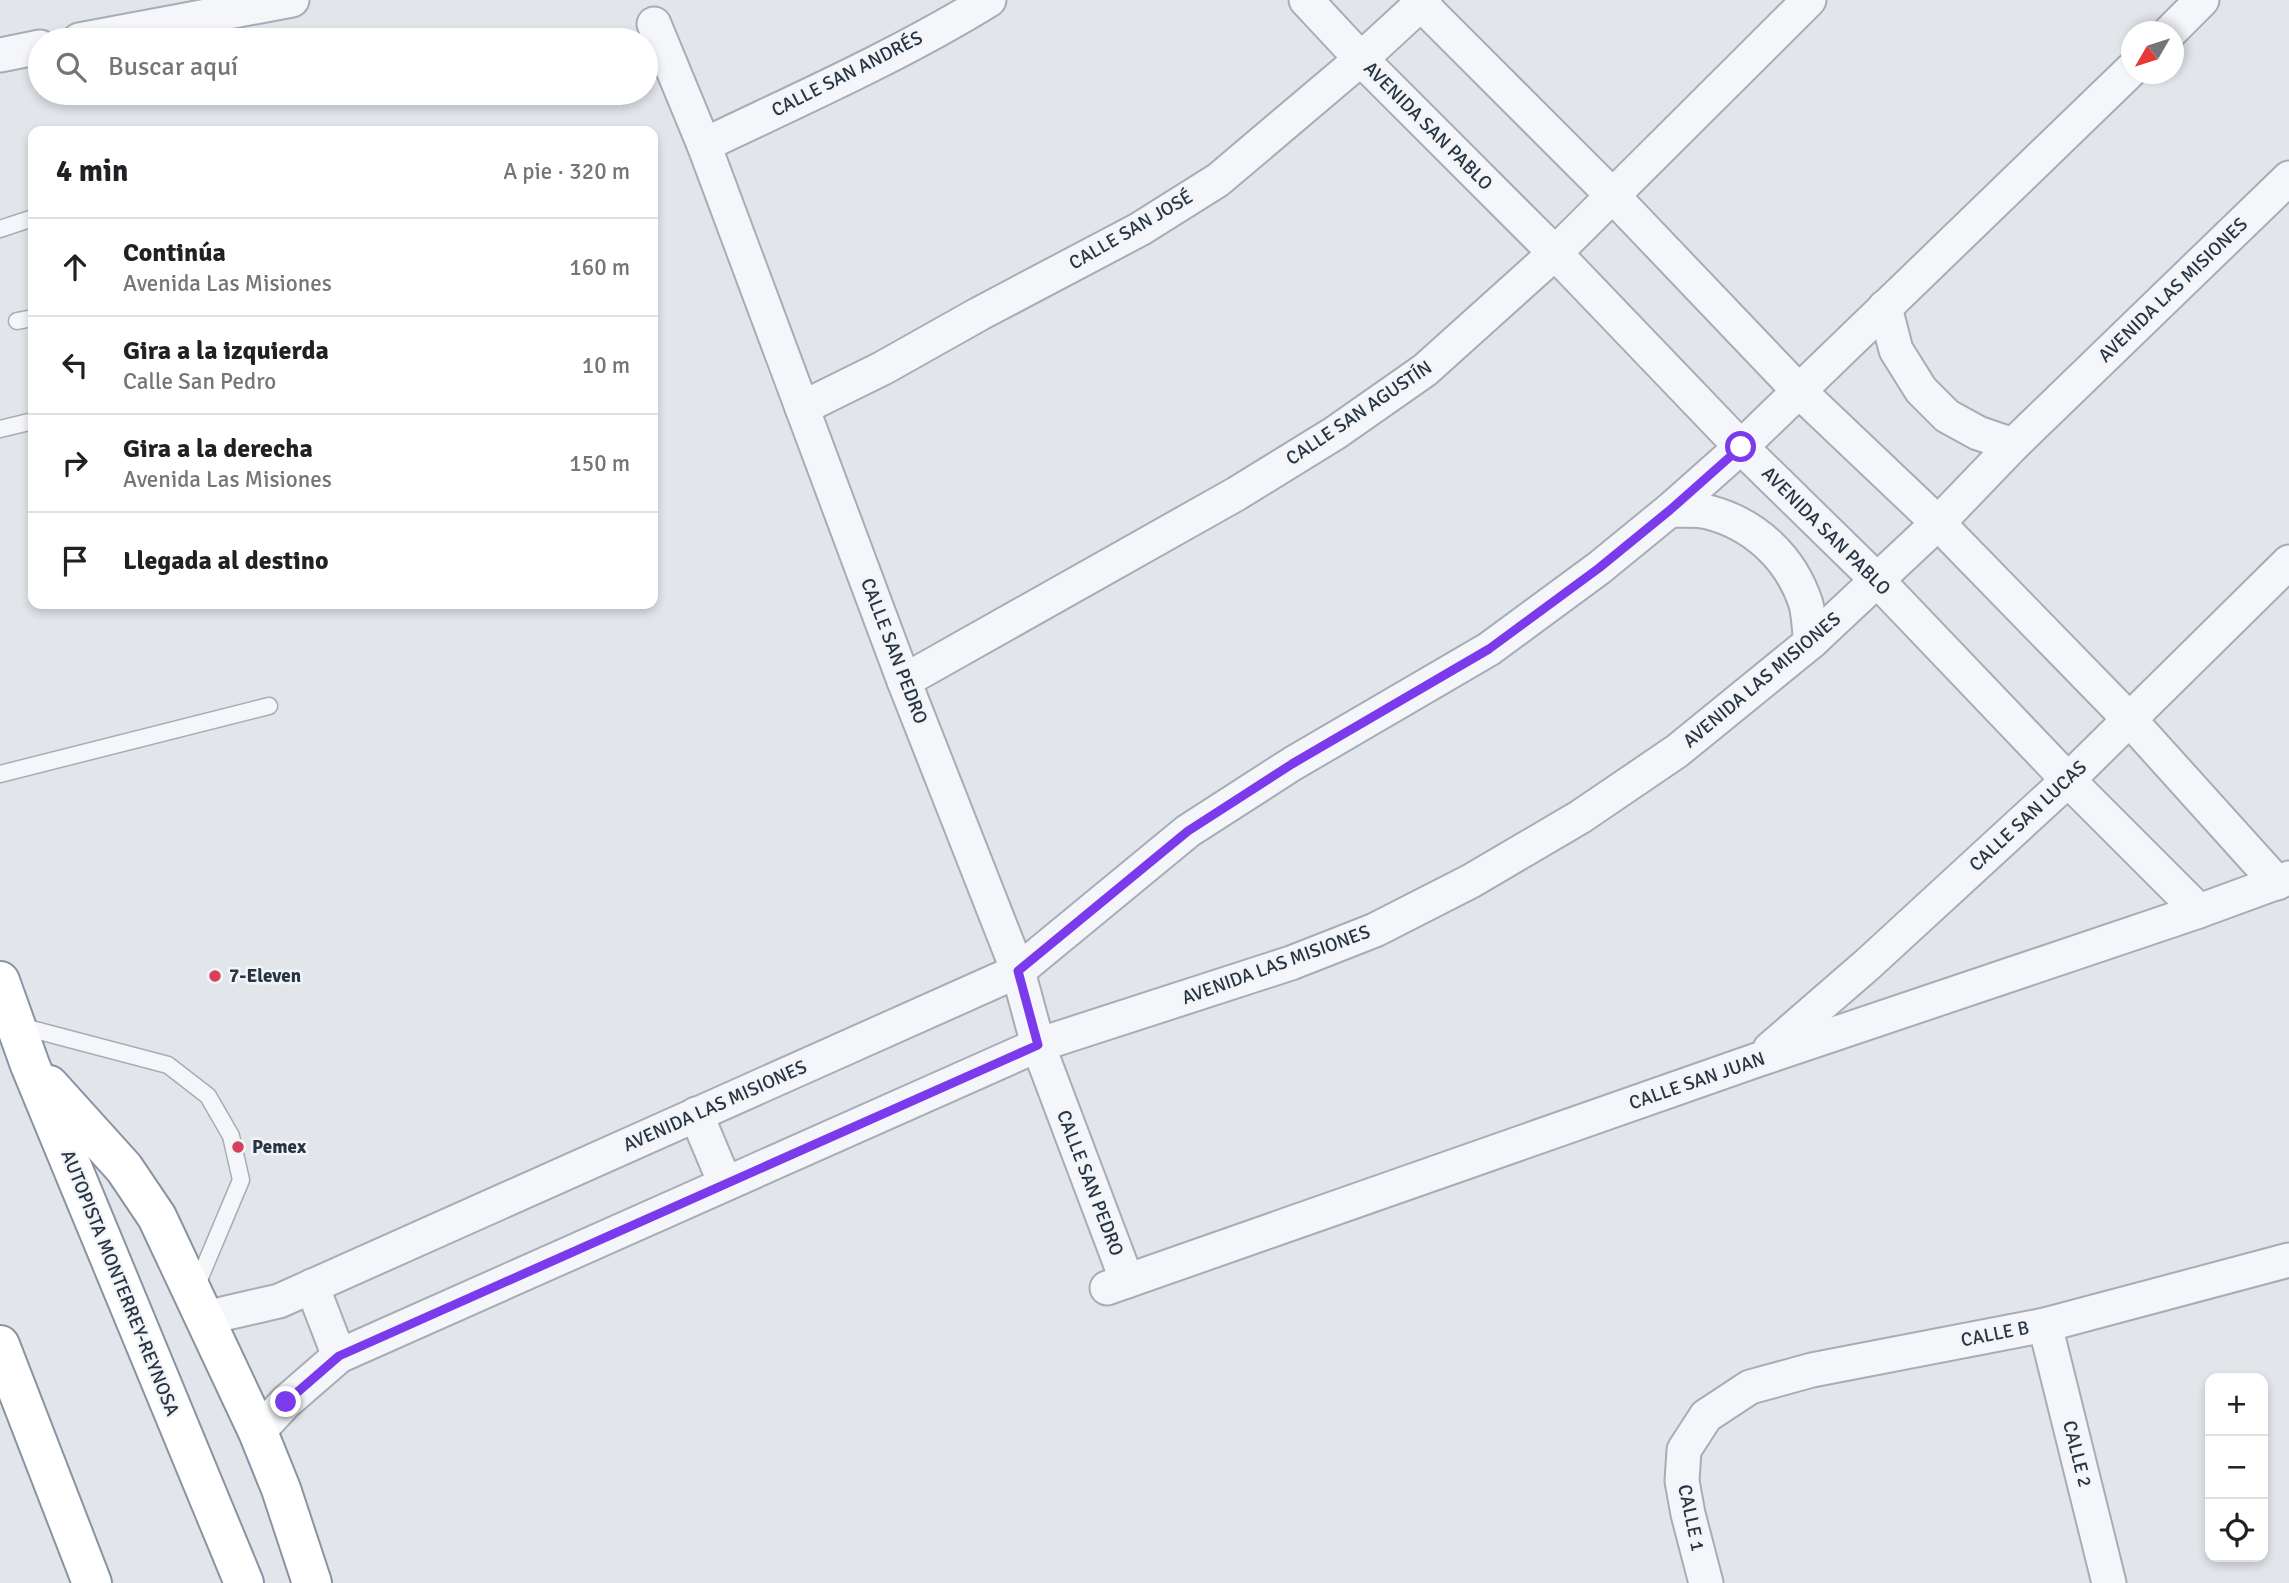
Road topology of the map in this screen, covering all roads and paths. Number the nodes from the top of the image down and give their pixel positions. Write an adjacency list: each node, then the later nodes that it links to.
1 (292, 0): 9 (street)
2 (989, 0): 16 (street, CALLE SAN ANDRÉS)
3 (1306, 0): 14 (street, AVENIDA SAN PABLO)
4 (1809, 0): 18 (street, CALLE SAN AGUSTÍN)
5 (2203, 0): 7 (street)
6 (1421, 1): 14 (street, CALLE SAN JOSÉ); 18 (street)
7 (2181, 21)
8 (654, 24): 10 (street, CALLE SAN PEDRO)
9 (143, 28)
10 (656, 28)
11 (658, 34): 16 (street, CALLE SAN PEDRO)
12 (28, 49): 13 (street)
13 (0, 55)
14 (1362, 59): 21 (street, AVENIDA SAN PABLO); 24 (street, CALLE SAN JOSÉ)
15 (2121, 80): 22 (street, AVENIDA LAS MISIONES)
16 (704, 145): 24 (street, CALLE SAN PEDRO)
17 (2289, 178): 27 (street, AVENIDA LAS MISIONES)
18 (1611, 194): 21 (street, CALLE SAN AGUSTÍN); 23 (street)
19 (28, 220): 20 (lane)
20 (0, 229)
21 (1555, 253): 28 (street, AVENIDA SAN PABLO); 34 (street, CALLE SAN AGUSTÍN)
22 (1885, 307): 23 (street, AVENIDA LAS MISIONES); 27 (street)
23 (1798, 390): 28 (street, AVENIDA LAS MISIONES); 30 (street)
24 (802, 408): 34 (street, CALLE SAN PEDRO)
25 (28, 422): 26 (lane)
26 (0, 429)
27 (2013, 445): 30 (street, AVENIDA LAS MISIONES)
28 (1741, 447): 29 (street, AVENIDA LAS MISIONES); 32 (street, AVENIDA SAN PABLO)
29 (1670, 510): 33 (street); 41 (street, AVENIDA LAS MISIONES)
30 (1938, 523): 32 (street, AVENIDA LAS MISIONES); 36 (street)
31 (2289, 562): 36 (street, CALLE SAN LUCAS)
32 (1877, 580): 33 (street, AVENIDA LAS MISIONES); 38 (street, AVENIDA SAN PABLO)
33 (1811, 642): 44 (street, AVENIDA LAS MISIONES)
34 (904, 681): 41 (street, CALLE SAN PEDRO)
35 (269, 706): 37 (lane)
36 (2130, 719): 38 (street, CALLE SAN LUCAS); 39 (street)
37 (0, 774)
38 (2068, 780): 40 (street, AVENIDA SAN PABLO); 45 (street, CALLE SAN LUCAS)
39 (2283, 880): 40 (street, CALLE SAN JUAN)
40 (2199, 911): 45 (street, CALLE SAN JUAN)
41 (1018, 971): 44 (street, CALLE SAN PEDRO); 47 (street, AVENIDA LAS MISIONES)
42 (0, 981): 43 (highway, AUTOPISTA MONTERREY-REYNOSA)
43 (16, 1026): 46 (highway, AUTOPISTA MONTERREY-REYNOSA); 52 (lane)
44 (1038, 1045): 48 (street, AVENIDA LAS MISIONES); 50 (street, CALLE SAN PEDRO)
45 (1757, 1060): 50 (street, CALLE SAN JUAN)
46 (30, 1065): 52 (highway); 59 (highway, AUTOPISTA MONTERREY-REYNOSA)
47 (696, 1114): 48 (street); 51 (street, AVENIDA LAS MISIONES)
48 (725, 1183): 55 (street, AVENIDA LAS MISIONES)
49 (2289, 1260): 53 (street, CALLE B)
50 (1117, 1284)
51 (312, 1286): 52 (street, AVENIDA LAS MISIONES); 55 (street)
52 (199, 1305): 57 (highway)
53 (2045, 1325): 56 (street, CALLE B); 62 (street, CALLE 2)
54 (0, 1345): 58 (highway)
55 (339, 1356): 57 (street, AVENIDA LAS MISIONES)
56 (1706, 1416): 61 (street, CALLE 1)
57 (258, 1432): 60 (highway)
58 (92, 1583)
59 (244, 1583)
60 (312, 1583)
61 (1706, 1583)
62 (2109, 1583)

